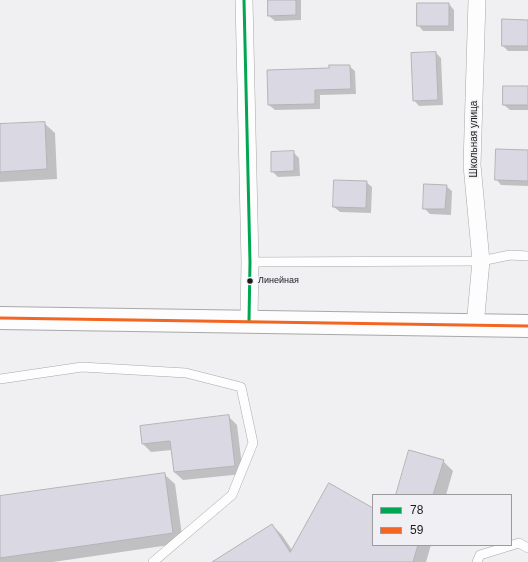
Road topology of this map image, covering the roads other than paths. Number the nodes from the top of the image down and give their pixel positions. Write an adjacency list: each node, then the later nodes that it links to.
1 (244, 0): 5 (street)
2 (477, 0): 4 (street, Школьная улица)
3 (528, 256): 4 (lane)
4 (481, 261): 5 (lane); 10 (street, Школьная улица)
5 (250, 262): 8 (street)
6 (0, 318): 7 (main road)
7 (56, 320): 8 (main road); 9 (main road)
8 (249, 321): 10 (main road)
9 (0, 323)
10 (476, 326): 11 (main road)
11 (528, 326)
12 (0, 379): 16 (lane)
13 (512, 545): 15 (lane)
14 (510, 546): 17 (lane)
15 (528, 548)
16 (153, 562)
17 (477, 562)

